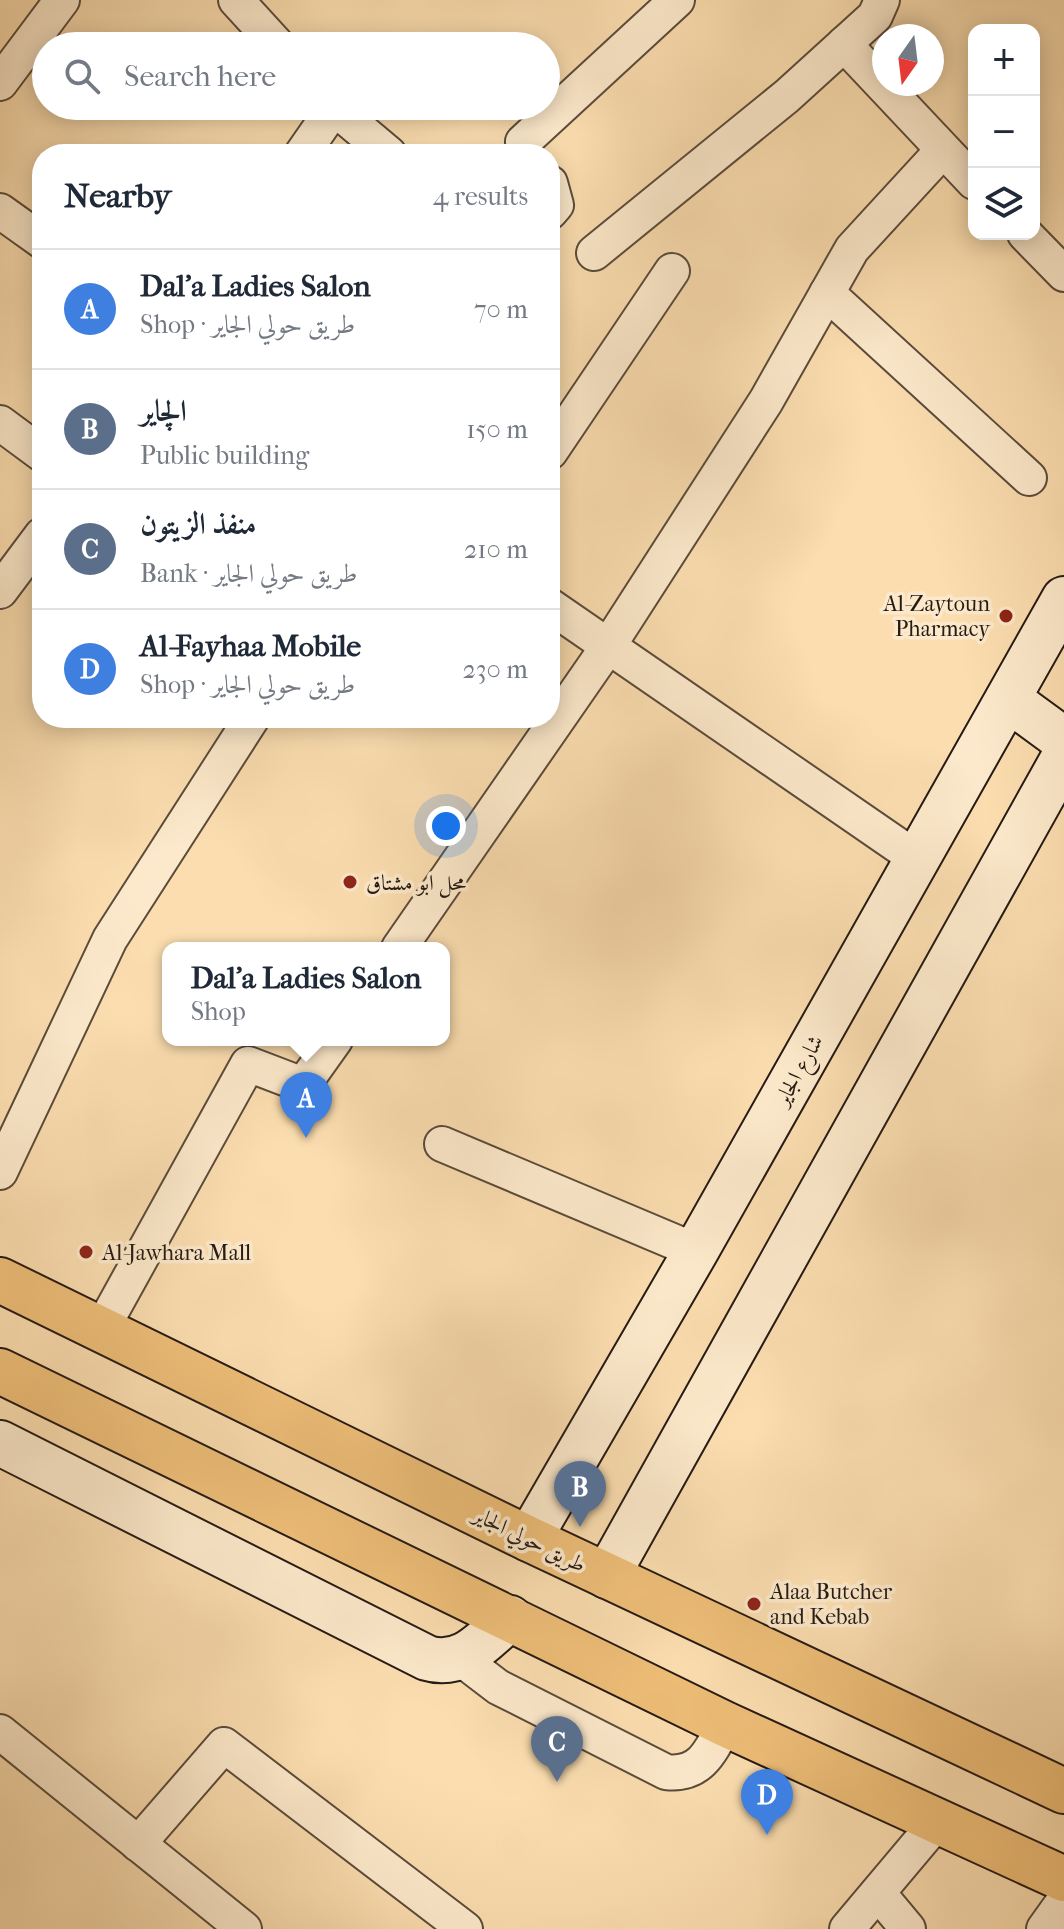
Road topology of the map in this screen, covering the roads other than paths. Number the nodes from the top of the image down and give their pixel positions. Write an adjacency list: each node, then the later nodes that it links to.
1 (62, 0): 5 (street)
2 (236, 0): 6 (street)
3 (677, 0): 10 (street)
4 (882, 0): 8 (street)
5 (38, 32)
6 (265, 32)
7 (32, 40): 9 (street)
8 (844, 44): 17 (street); 22 (street)
9 (0, 83)
10 (560, 108)
11 (324, 120): 14 (street)
12 (348, 120): 15 (street)
13 (547, 120): 16 (street)
14 (309, 144)
15 (377, 144)
16 (523, 144)
17 (943, 150): 18 (street); 25 (street)
18 (968, 176)
19 (0, 211): 20 (street)
20 (32, 234)
21 (1031, 240): 24 (street)
22 (594, 253)
23 (672, 271): 26 (street)
24 (1064, 274)
25 (827, 293): 29 (street); 34 (street)
26 (562, 408)
27 (0, 423): 28 (street)
28 (32, 447)
29 (1029, 478)
30 (32, 548): 31 (street)
31 (0, 591)
32 (1064, 599): 35 (street, شارع الجاير)
33 (560, 613): 34 (street)
34 (607, 648): 36 (street); 41 (street)
35 (1008, 699): 39 (street); 41 (street, شارع الجاير)
36 (560, 716)
37 (246, 728): 45 (street)
38 (552, 728): 42 (street)
39 (1064, 740)
40 (1064, 757): 52 (street)
41 (916, 858): 46 (street, شارع الجاير)
42 (403, 942)
43 (331, 1046): 48 (street)
44 (442, 1144): 46 (street)
45 (0, 1172)
46 (696, 1251): 51 (street, شارع الجاير)
47 (0, 1280): 48 (highway, طريق حولي الجاير)
48 (101, 1330): 51 (highway, طريق حولي الجاير)
49 (0, 1371): 53 (highway)
50 (0, 1443): 54 (street)
51 (529, 1539): 52 (highway, طريق حولي الجاير)
52 (607, 1576): 57 (highway, طريق حولي الجاير)
53 (510, 1618): 54 (street); 55 (highway)
54 (460, 1658): 55 (street)
55 (725, 1724): 58 (highway)
56 (0, 1732): 59 (street)
57 (1064, 1791)
58 (937, 1822): 60 (highway); 61 (street)
59 (138, 1844): 63 (street); 64 (street)
60 (1064, 1879)
61 (878, 1893): 65 (street); 66 (street)
62 (1064, 1901): 67 (street)
63 (244, 1929)
64 (465, 1929)
65 (847, 1929)
66 (908, 1929)
67 (1044, 1929)

